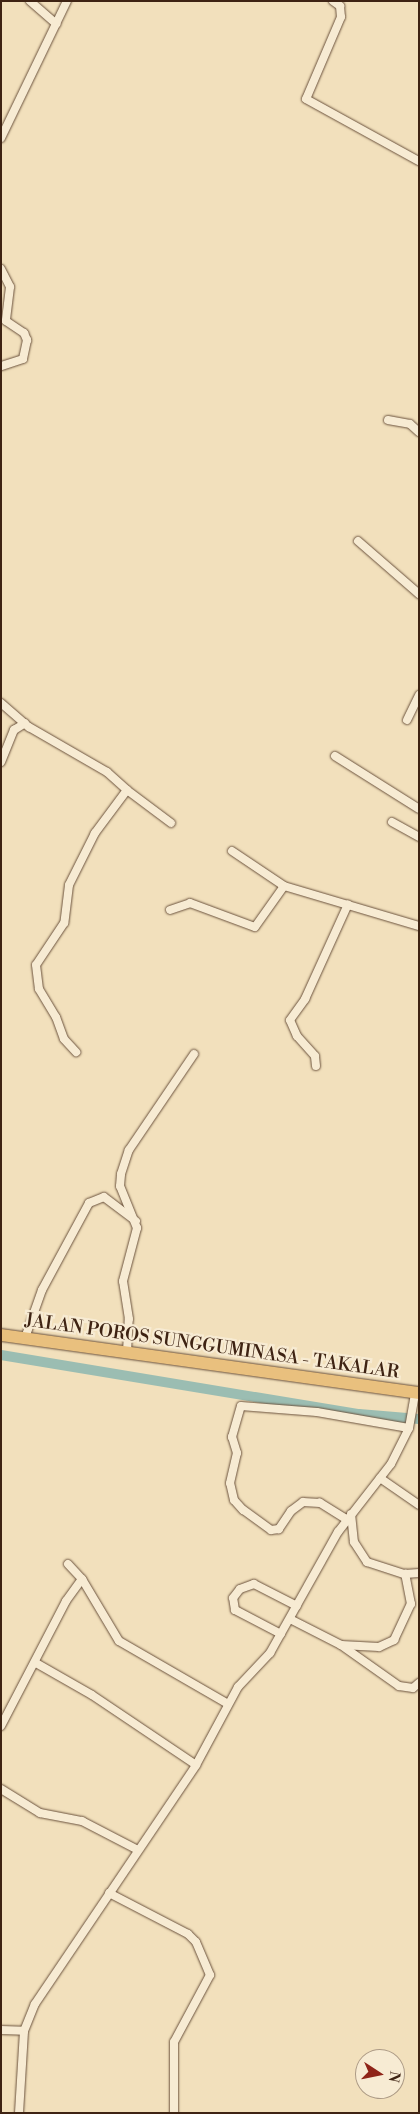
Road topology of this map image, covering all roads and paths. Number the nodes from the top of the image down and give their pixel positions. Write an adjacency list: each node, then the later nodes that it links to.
1 (30, 1): 4 (street)
2 (68, 1): 4 (street)
3 (333, 1): 6 (street)
4 (56, 24): 5 (street)
5 (1, 138)
6 (419, 160)
7 (1, 269): 8 (street)
8 (1, 366)
9 (388, 420): 10 (street)
10 (419, 432)
11 (358, 541): 12 (street)
12 (419, 594)
13 (419, 695): 15 (street)
14 (1, 703): 16 (street)
15 (407, 720)
16 (24, 723): 18 (street); 19 (street)
17 (335, 756): 20 (street)
18 (1, 762)
19 (127, 790): 22 (street); 29 (street)
20 (419, 809)
21 (392, 822): 23 (street)
22 (171, 823)
23 (419, 837)
24 (232, 851): 25 (street)
25 (284, 886): 26 (street); 27 (street)
26 (348, 904): 28 (street); 31 (street)
27 (170, 910)
28 (419, 926)
29 (76, 1052)
30 (194, 1054): 32 (street)
31 (316, 1066)
32 (136, 1221): 34 (street); 35 (street)
33 (1, 1335): 34 (highway, JALAN POROS SUNGGUMINASA - TAKALAR)
34 (25, 1338): 35 (highway, JALAN POROS SUNGGUMINASA - TAKALAR)
35 (128, 1352): 36 (highway, JALAN POROS SUNGGUMINASA - TAKALAR)
36 (416, 1396): 37 (street)
37 (410, 1426): 38 (street); 41 (street)
38 (380, 1478): 39 (street); 40 (street)
39 (419, 1505)
40 (351, 1512): 41 (street); 44 (street)
41 (346, 1520): 46 (street)
42 (68, 1564): 45 (street)
43 (419, 1573): 44 (street)
44 (405, 1574): 49 (street)
45 (82, 1579): 50 (street); 52 (street)
46 (297, 1606): 47 (street); 48 (street)
47 (290, 1619): 48 (street); 49 (street)
48 (281, 1634): 52 (street)
49 (341, 1645): 51 (street)
50 (36, 1663): 53 (street); 54 (street)
51 (419, 1683)
52 (228, 1704): 54 (street)
53 (1, 1726)
54 (196, 1765): 56 (street)
55 (1, 1790): 56 (street)
56 (138, 1850): 57 (street)
57 (109, 1893): 59 (street); 61 (street)
58 (1, 2030): 59 (street)
59 (24, 2031): 60 (street)
60 (19, 2113)
61 (174, 2113)

